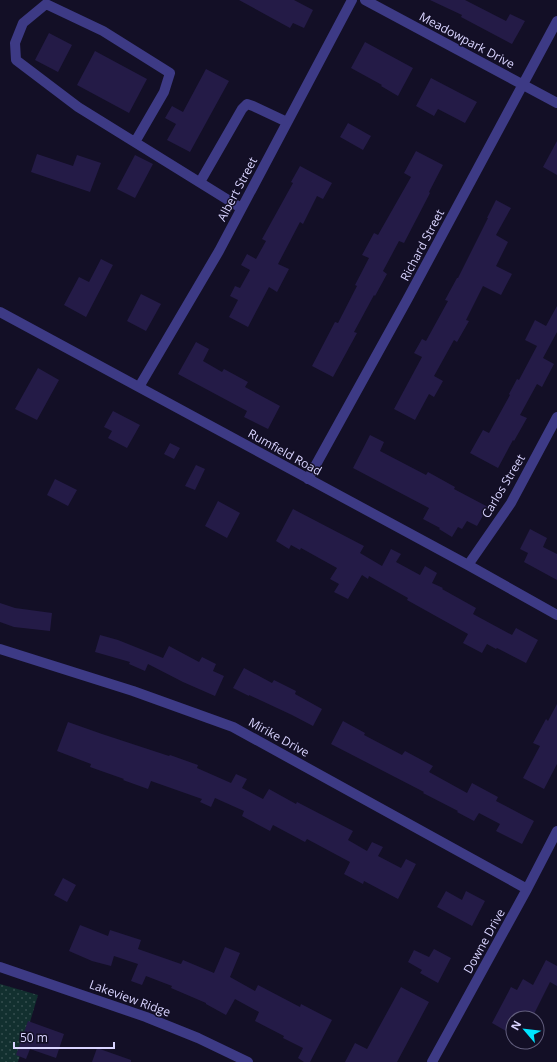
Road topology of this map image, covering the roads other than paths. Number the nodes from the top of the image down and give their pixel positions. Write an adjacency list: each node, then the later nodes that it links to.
1 (352, 0): 6 (street, Albert Street)
2 (365, 0): 4 (street, Meadowpark Drive)
3 (557, 22): 4 (street, Richard Street)
4 (523, 85): 5 (street, Meadowpark Drive); 13 (street, Richard Street)
5 (557, 104)
6 (287, 122): 8 (street); 9 (street, Albert Street)
7 (135, 142): 7 (street); 8 (street)
8 (200, 182): 9 (street)
9 (241, 208): 11 (street, Albert Street)
10 (0, 312): 11 (street, Rumfield Road)
11 (140, 387): 13 (street, Rumfield Road)
12 (557, 417): 14 (street, Carlos Street)
13 (308, 479): 14 (street, Rumfield Road)
14 (468, 565): 15 (street, Rumfield Road)
15 (557, 616)
16 (0, 649): 18 (street, Mirike Drive)
17 (557, 831): 18 (street, Downe Drive)
18 (527, 889): 21 (street, Downe Drive)
19 (0, 967): 20 (street, Lakeview Ridge)
20 (248, 1062)
21 (432, 1062)

